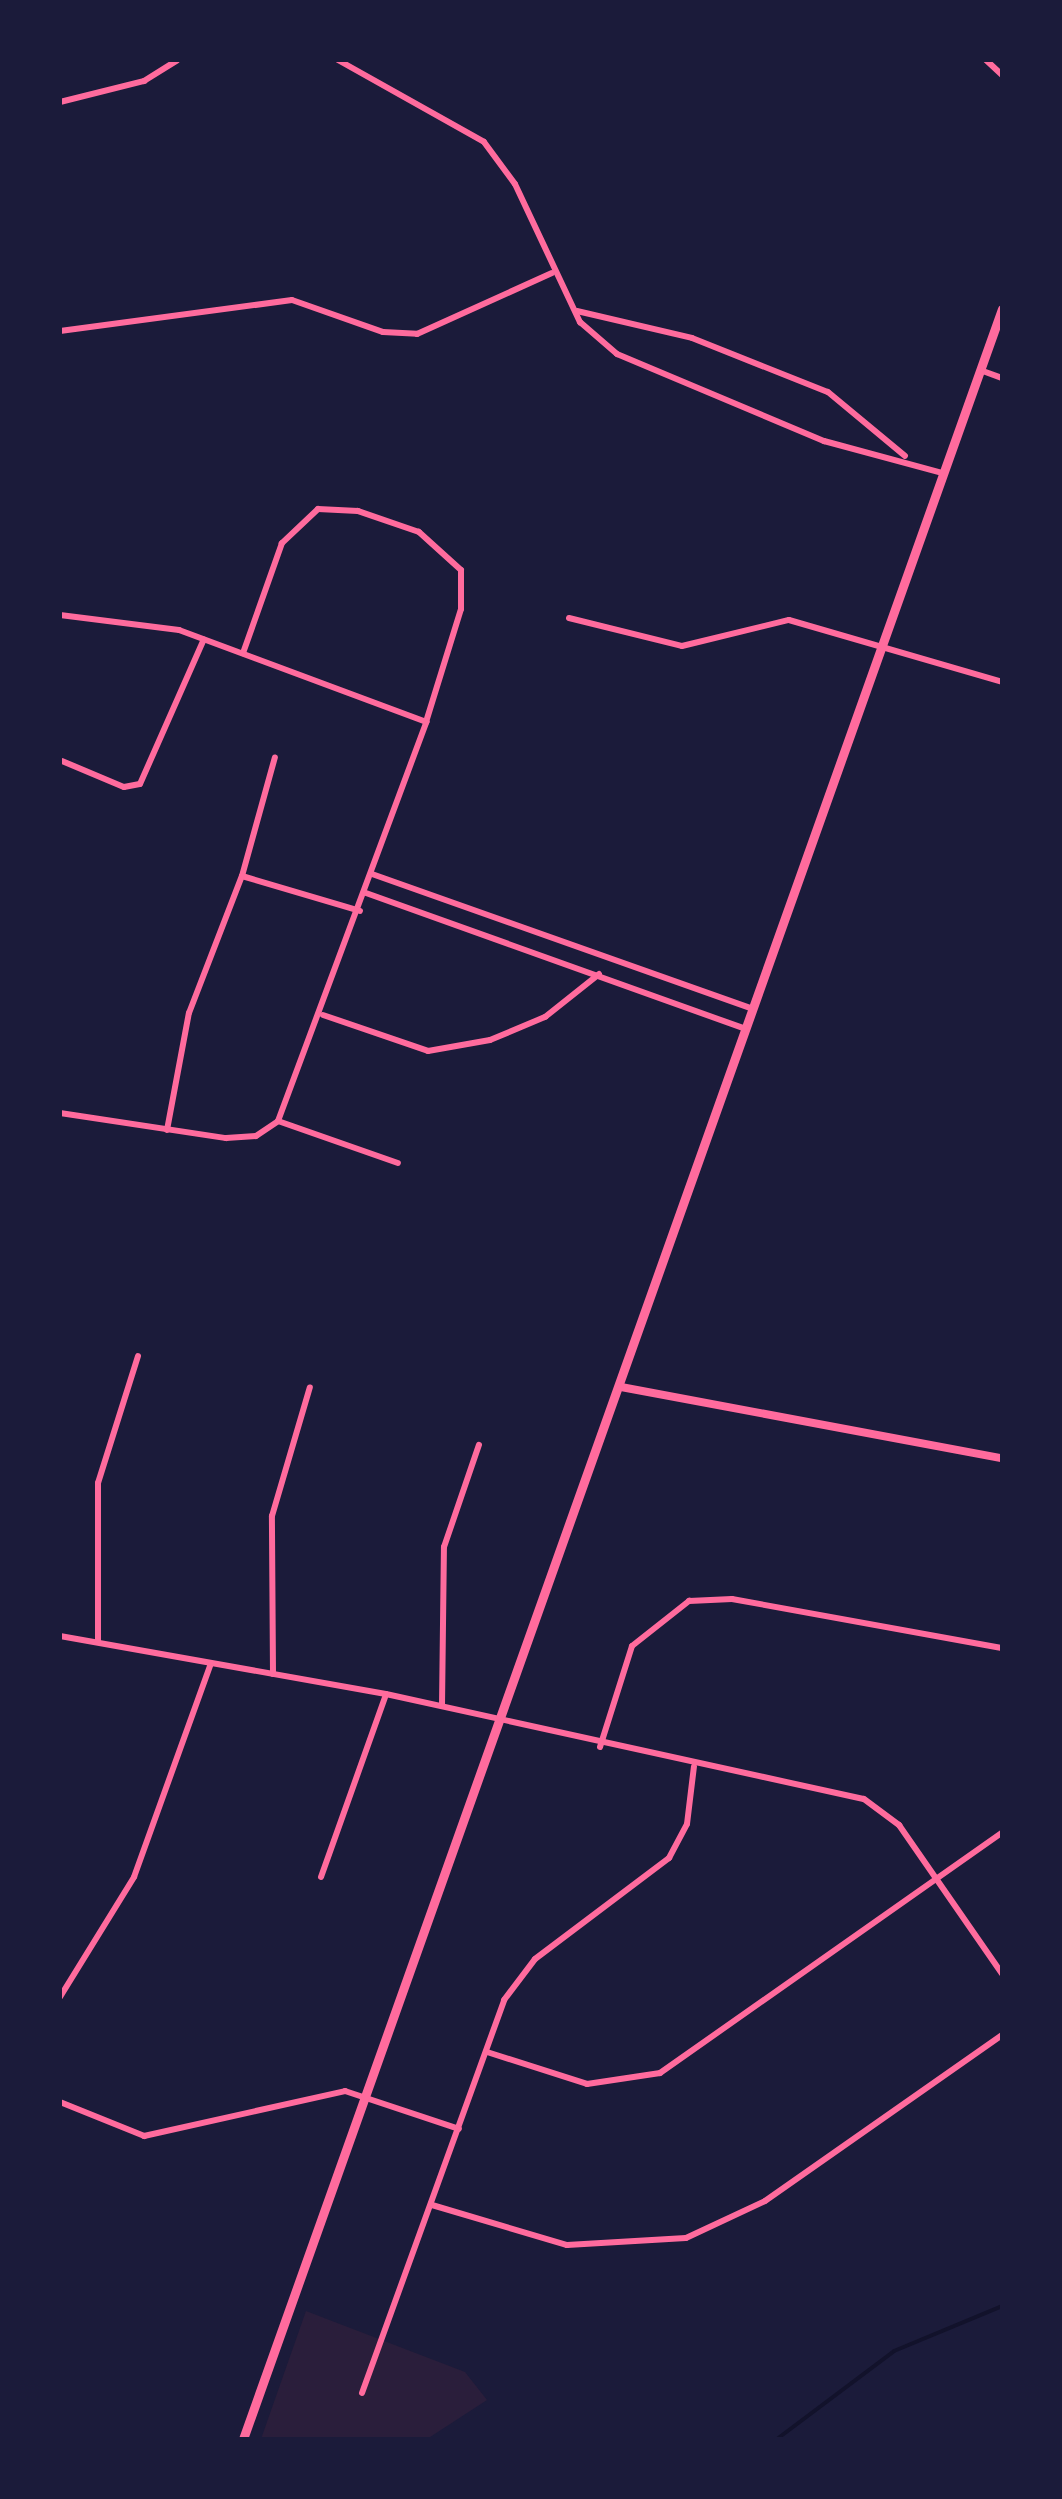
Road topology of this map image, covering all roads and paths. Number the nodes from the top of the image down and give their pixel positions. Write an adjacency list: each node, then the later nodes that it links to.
1 (177, 60): 5 (street)
2 (338, 60): 6 (street)
3 (986, 60): 4 (street)
4 (1002, 75)
5 (60, 102)
6 (552, 273): 8 (street); 9 (street)
7 (1002, 309): 10 (main road)
8 (577, 311): 12 (street); 12 (street)
9 (60, 331)
10 (980, 370): 11 (street); 13 (main road)
11 (1002, 378)
12 (905, 457): 13 (street)
13 (944, 473): 17 (main road)
14 (60, 615): 16 (street)
15 (569, 618): 17 (street)
16 (204, 638): 18 (street); 22 (street)
17 (881, 647): 19 (street); 28 (main road)
18 (243, 653): 20 (street); 20 (street)
19 (1002, 682)
20 (426, 722): 23 (street)
21 (275, 757): 24 (street)
22 (62, 761)
23 (372, 874): 25 (street); 28 (street)
24 (242, 876): 26 (street); 33 (street)
25 (366, 894): 26 (street); 27 (street)
26 (360, 911): 29 (street)
27 (599, 974): 29 (street); 30 (street)
28 (753, 1008): 30 (main road)
29 (323, 1015): 32 (street)
30 (746, 1029): 36 (main road)
31 (60, 1114): 33 (street)
32 (278, 1121): 33 (street); 34 (street)
33 (167, 1130)
34 (398, 1163)
35 (138, 1356): 41 (street)
36 (620, 1386): 39 (street); 47 (main road)
37 (310, 1387): 44 (street)
38 (479, 1446): 46 (street)
39 (1002, 1458)
40 (60, 1636): 41 (street)
41 (98, 1642): 43 (street)
42 (1002, 1648): 48 (street)
43 (211, 1662): 44 (street); 54 (street)
44 (273, 1674): 45 (street)
45 (386, 1694): 46 (street); 51 (street)
46 (442, 1706): 47 (street)
47 (500, 1720): 48 (street); 57 (main road)
48 (600, 1747): 49 (street)
49 (694, 1766): 52 (street); 56 (street)
50 (1002, 1833): 52 (street)
51 (322, 1877)
52 (937, 1879): 53 (street); 56 (street)
53 (1002, 1974)
54 (60, 1998)
55 (1002, 2035): 60 (street)
56 (486, 2052): 59 (street)
57 (364, 2096): 58 (street); 59 (street); 62 (main road)
58 (60, 2102)
59 (459, 2129): 60 (street)
60 (432, 2205): 61 (street)
61 (362, 2393)
62 (243, 2439)

